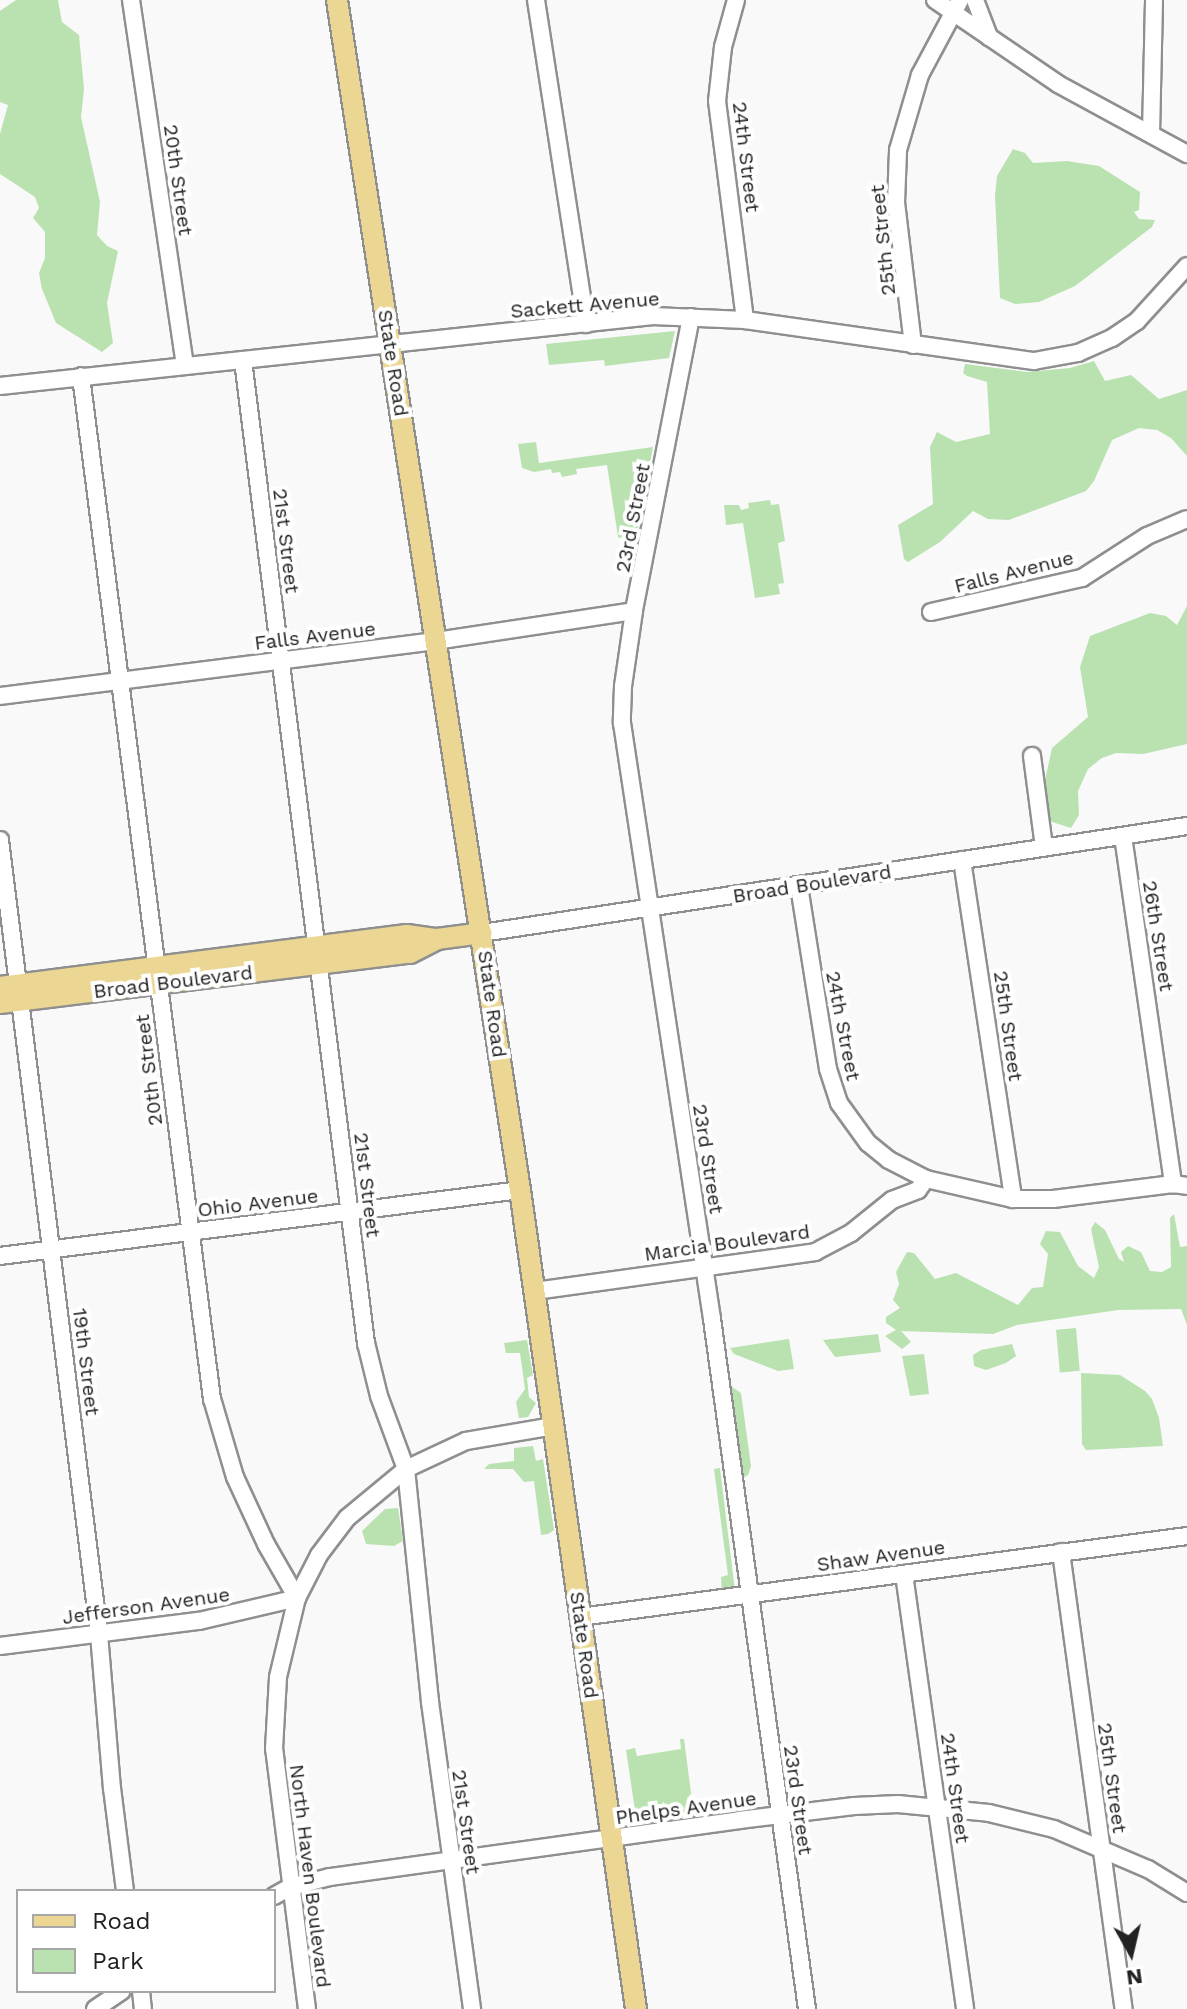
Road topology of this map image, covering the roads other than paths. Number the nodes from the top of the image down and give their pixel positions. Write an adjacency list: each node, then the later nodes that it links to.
1 (131, 0): 19 (street, 20th Street)
2 (337, 0): 16 (main road, State Road)
3 (536, 0): 15 (street)
4 (736, 0): 14 (street, 24th Street)
5 (935, 0): 8 (street)
6 (975, 0): 9 (street)
7 (1154, 0): 10 (street)
8 (957, 6): 9 (street); 17 (street, 25th Street)
9 (990, 38): 10 (street)
10 (1151, 134): 11 (street)
11 (1187, 154)
12 (1187, 266): 17 (street, Sackett Avenue)
13 (691, 317): 14 (street, Sackett Avenue); 15 (street, Sackett Avenue); 23 (street, 23rd Street)
14 (745, 320): 17 (street, Sackett Avenue)
15 (586, 324): 16 (street, Sackett Avenue)
16 (390, 343): 18 (street, Sackett Avenue); 25 (main road, State Road)
17 (913, 345)
18 (243, 360): 19 (street, Sackett Avenue); 26 (street, 21st Street)
19 (185, 365): 20 (street, Sackett Avenue)
20 (81, 376): 21 (street, Sackett Avenue); 27 (street, 20th Street)
21 (0, 386)
22 (1187, 519): 24 (street, Falls Avenue)
23 (634, 611): 25 (street, Falls Avenue); 36 (street, 23rd Street)
24 (931, 612)
25 (436, 641): 26 (street, Falls Avenue); 37 (main road, State Road)
26 (281, 661): 27 (street, Falls Avenue); 38 (street, 21st Street)
27 (119, 680): 28 (street, Falls Avenue); 39 (street, 20th Street)
28 (0, 696)
29 (1032, 756): 33 (street)
30 (1187, 826): 31 (street, Broad Boulevard)
31 (1123, 836): 33 (street, Broad Boulevard); 42 (street, 26th Street)
32 (0, 840): 40 (street, 19th Street)
33 (1044, 847): 34 (street, Broad Boulevard)
34 (962, 860): 35 (street, Broad Boulevard); 44 (street, 25th Street)
35 (799, 886): 36 (street, Broad Boulevard); 41 (street, 24th Street)
36 (649, 909): 37 (street, Broad Boulevard); 49 (street, 23rd Street)
37 (482, 933): 38 (main road, Broad Boulevard); 43 (main road, State Road)
38 (318, 955): 39 (main road, Broad Boulevard); 45 (street, 21st Street)
39 (158, 976): 40 (main road, Broad Boulevard); 46 (street, 20th Street)
40 (10, 994): 47 (street, 19th Street)
41 (926, 1179): 44 (street); 49 (street, Marcia Boulevard)
42 (1180, 1185): 44 (street)
43 (520, 1190): 45 (street, Ohio Avenue); 50 (main road, State Road)
44 (1013, 1199)
45 (350, 1211): 46 (street, Ohio Avenue); 52 (street, 21st Street)
46 (189, 1232): 47 (street, Ohio Avenue); 57 (street, 20th Street)
47 (51, 1249): 48 (street, Ohio Avenue); 59 (street, 19th Street)
48 (0, 1256)
49 (704, 1267): 50 (street, Marcia Boulevard); 56 (street, 23rd Street)
50 (535, 1291): 51 (main road, State Road)
51 (554, 1426): 52 (street, North Haven Boulevard); 58 (main road, State Road)
52 (406, 1469): 57 (street, North Haven Boulevard); 65 (street, 21st Street)
53 (1187, 1536): 54 (street, Shaw Avenue)
54 (1061, 1552): 55 (street, Shaw Avenue); 64 (street, 25th Street)
55 (904, 1574): 56 (street, Shaw Avenue); 61 (street, 24th Street)
56 (749, 1594): 58 (street, Shaw Avenue); 62 (street, 23rd Street)
57 (297, 1598): 59 (street, Jefferson Avenue); 66 (street, North Haven Boulevard)
58 (580, 1617): 63 (main road, State Road)
59 (99, 1634): 60 (street, Jefferson Avenue); 67 (street, 19th Street)
60 (0, 1646)
61 (937, 1805): 62 (street, Phelps Avenue); 64 (street, Phelps Avenue); 76 (street, 24th Street)
62 (780, 1815): 63 (street, Phelps Avenue); 75 (street, 23rd Street)
63 (611, 1838): 65 (street, Phelps Avenue); 74 (main road, State Road)
64 (1101, 1849): 68 (street, Phelps Avenue); 77 (street, 25th Street)
65 (450, 1861): 66 (street, Phelps Avenue); 73 (street, 21st Street)
66 (290, 1887): 69 (street, Phelps Avenue); 72 (street, North Haven Boulevard)
67 (125, 1889)
68 (1187, 1893)
69 (276, 1895)
70 (119, 1993): 71 (street)
71 (95, 2009)
72 (307, 2009)
73 (472, 2009)
74 (636, 2009)
75 (807, 2009)
76 (965, 2009)
77 (1124, 2009)

